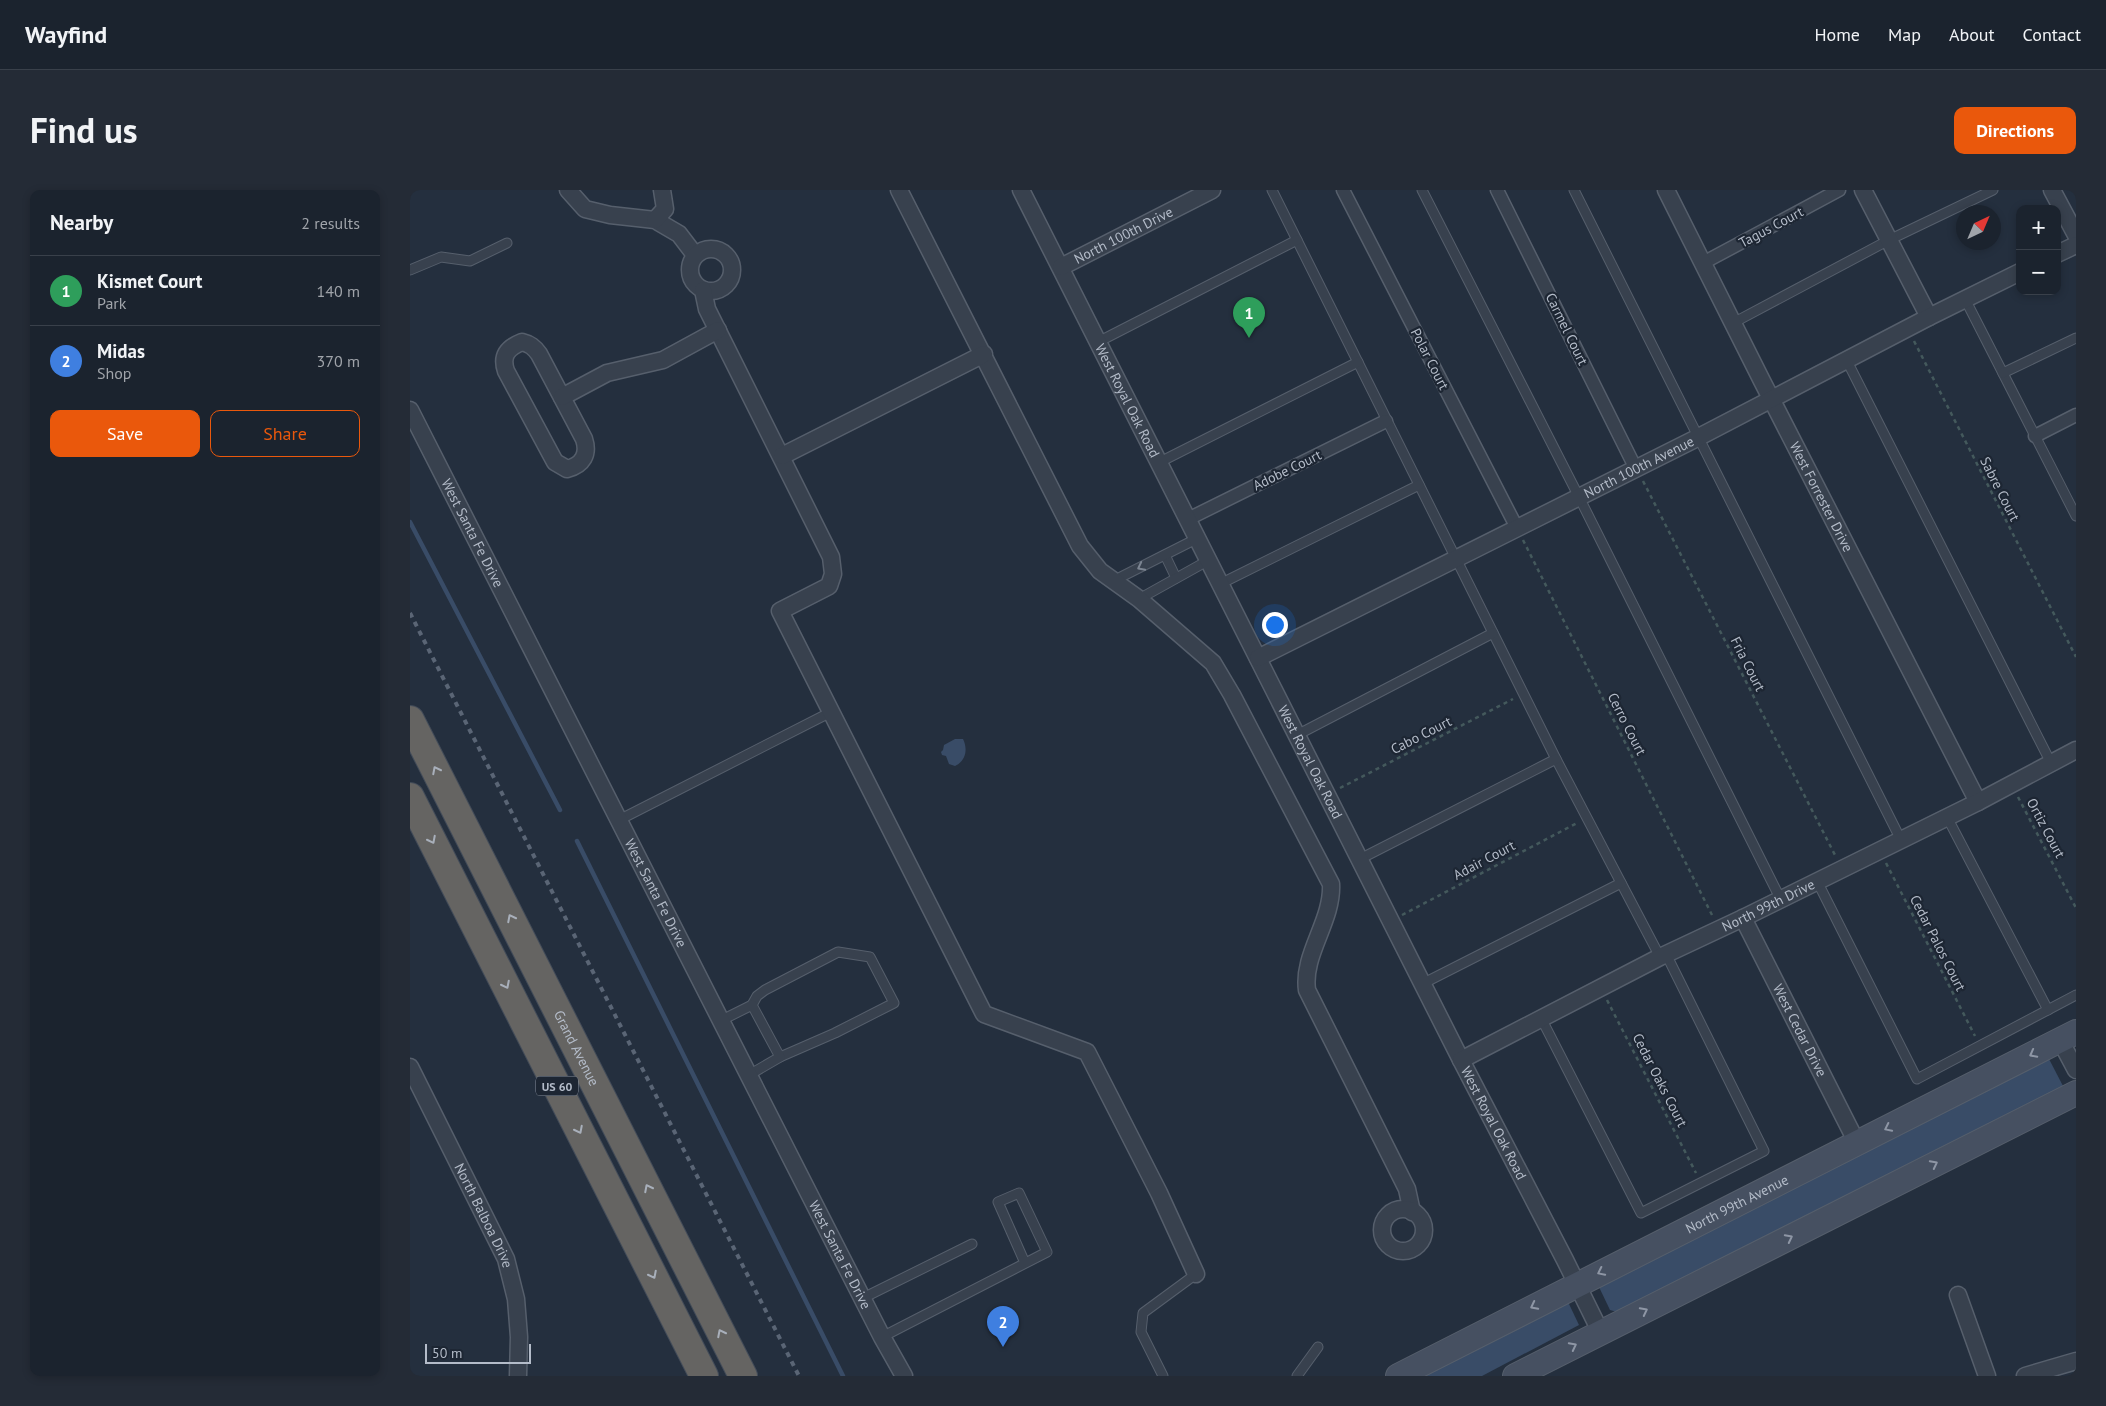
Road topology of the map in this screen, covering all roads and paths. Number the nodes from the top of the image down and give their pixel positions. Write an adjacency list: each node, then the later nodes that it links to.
1 (568, 190): 16 (street)
2 (662, 190): 16 (street)
3 (899, 190): 36 (street)
4 (1212, 190): 25 (street, North 100th Drive)
5 (1272, 190): 18 (lane)
6 (1343, 190): 56 (street, Polar Court)
7 (1422, 190): 52 (lane)
8 (1497, 190): 49 (street, Carmel Court)
9 (1574, 190): 46 (lane)
10 (1840, 190): 24 (street, Tagus Court)
11 (1863, 190): 19 (street)
12 (1993, 190): 19 (lane)
13 (2052, 190): 17 (street)
14 (1024, 191): 25 (street, West Royal Oak Road)
15 (1671, 192): 24 (street, West Forrester Drive)
16 (655, 220): 23 (street)
17 (2076, 235)
18 (1296, 240): 35 (lane); 38 (lane)
19 (1889, 240): 30 (street); 31 (lane)
20 (507, 243): 26 (lane)
21 (2076, 245): 22 (street)
22 (2061, 252)
23 (695, 255): 28 (street); 28 (street)
24 (1703, 263): 31 (street, West Forrester Drive)
25 (1061, 267): 35 (street, West Royal Oak Road)
26 (410, 270)
27 (2016, 274): 29 (street, North 100th Avenue)
28 (703, 290): 33 (street)
29 (1965, 299): 30 (street, North 100th Avenue); 39 (lane)
30 (1929, 317): 32 (street, North 100th Avenue)
31 (1733, 323): 41 (street, West Forrester Drive)
32 (1908, 328): 37 (street, North 100th Avenue); 66 (path, Sabre Court)
33 (718, 330): 40 (street); 47 (street)
34 (2076, 338): 39 (lane)
35 (1098, 342): 48 (street, West Royal Oak Road)
36 (984, 354): 47 (street); 62 (street)
37 (1847, 361): 41 (street, North 100th Avenue); 74 (lane)
38 (1358, 362): 44 (lane); 48 (lane)
39 (2003, 373): 45 (lane)
40 (562, 398): 40 (street)
41 (1771, 400): 46 (street, North 100th Avenue); 78 (street, West Forrester Drive)
42 (410, 410): 81 (street, West Santa Fe Drive)
43 (2076, 414): 45 (street)
44 (1386, 421): 50 (lane); 55 (street, Adobe Court)
45 (2035, 436): 53 (lane)
46 (1697, 438): 49 (street, North 100th Avenue); 82 (lane)
47 (782, 456): 69 (street)
48 (1160, 462): 55 (street, West Royal Oak Road)
49 (1636, 468): 52 (street, North 100th Avenue); 85 (path, Fria Court)
50 (1419, 485): 59 (lane); 63 (lane)
51 (2076, 493): 53 (lane)
52 (1579, 497): 56 (street, North 100th Avenue); 88 (lane)
53 (2066, 498): 54 (lane)
54 (2076, 516)
55 (1188, 519): 57 (street, West Royal Oak Road)
56 (1517, 528): 59 (street, North 100th Avenue); 92 (path, Cerro Court)
57 (1198, 538): 58 (lane); 60 (street, West Royal Oak Road)
58 (1165, 555): 61 (lane); 62 (lane, one-way to 62)
59 (1456, 558): 65 (lane); 67 (street, North 100th Avenue)
60 (1209, 560): 61 (lane); 63 (street, West Royal Oak Road)
61 (1176, 578): 64 (lane)
62 (1115, 580): 64 (street)
63 (1220, 584): 67 (street, West Royal Oak Road)
64 (1140, 599): 111 (street)
65 (1493, 633): 68 (lane); 71 (lane)
66 (2076, 657)
67 (1258, 658): 71 (street, West Royal Oak Road)
68 (1523, 693): 73 (lane); 76 (path, Cabo Court)
69 (831, 712): 81 (lane); 114 (street)
70 (410, 720): 124 (highway, Grand Avenue / US 60, one-way to 70)
71 (1297, 735): 76 (street, West Royal Oak Road)
72 (2076, 750): 74 (street, North 99th Drive)
73 (1556, 759): 79 (lane); 84 (lane)
74 (2051, 763): 75 (street, North 99th Drive)
75 (2011, 784): 78 (street, North 99th Drive); 89 (path, Ortiz Court)
76 (1327, 794): 84 (street, West Royal Oak Road)
77 (410, 797): 123 (highway, US 60, one-way to 123)
78 (1978, 802): 80 (street, North 99th Drive)
79 (1587, 818): 87 (lane); 91 (path, Adair Court)
80 (1946, 818): 82 (street, North 99th Drive); 98 (lane)
81 (619, 820): 100 (street, West Santa Fe Drive)
82 (1901, 840): 83 (street, North 99th Drive)
83 (1879, 851): 85 (street, North 99th Drive); 102 (path, Cedar Palos Court)
84 (1360, 859): 91 (street, West Royal Oak Road)
85 (1842, 869): 86 (street, North 99th Drive)
86 (1817, 882): 88 (street, North 99th Drive); 102 (lane)
87 (1621, 883): 93 (lane); 94 (lane)
88 (1781, 900): 90 (street, North 99th Drive)
89 (2076, 908)
90 (1743, 918): 92 (street, North 99th Drive); 109 (street, West Cedar Drive)
91 (1390, 921): 94 (street, West Royal Oak Road)
92 (1719, 930): 93 (street, North 99th Drive)
93 (1663, 956): 95 (street, North 99th Drive); 110 (lane)
94 (1422, 984): 104 (street, West Royal Oak Road)
95 (1601, 988): 99 (street, North 99th Drive); 110 (path, Cedar Oaks Court)
96 (2076, 995): 98 (lane)
97 (752, 1005): 100 (lane); 103 (lane); 103 (lane)
98 (2048, 1010): 102 (lane)
99 (1541, 1018): 104 (street, North 99th Drive); 110 (lane)
100 (722, 1020): 107 (street, West Santa Fe Drive)
101 (2068, 1036): 106 (street); 109 (main road, North 99th Avenue, one-way to 109)
102 (1980, 1044)
103 (780, 1057): 107 (lane)
104 (1461, 1060): 115 (street, West Royal Oak Road)
105 (410, 1067): 122 (street, North Balboa Drive)
106 (2076, 1070)
107 (749, 1075): 117 (street, West Santa Fe Drive)
108 (2076, 1093): 118 (main road, one-way to 108)
109 (1857, 1143): 115 (main road, North 99th Avenue, one-way to 115)
110 (1701, 1182)
111 (1412, 1212)
112 (972, 1244): 117 (lane)
113 (1025, 1263): 113 (lane); 119 (lane)
114 (1196, 1274): 126 (lane)
115 (1577, 1283): 118 (street, West Royal Oak Road); 128 (main road, North 99th Avenue, one-way to 128)
116 (1958, 1295): 130 (street)
117 (863, 1298): 119 (street, West Santa Fe Drive)
118 (1601, 1333): 129 (main road, one-way to 118)
119 (882, 1337): 125 (street, West Santa Fe Drive)
120 (1318, 1347): 127 (lane)
121 (2076, 1361): 131 (street)
122 (518, 1376)
123 (704, 1376)
124 (743, 1376)
125 (904, 1376)
126 (1162, 1376)
127 (1297, 1376)
128 (1398, 1376)
129 (1515, 1376)
130 (1988, 1376)
131 (2025, 1376)

